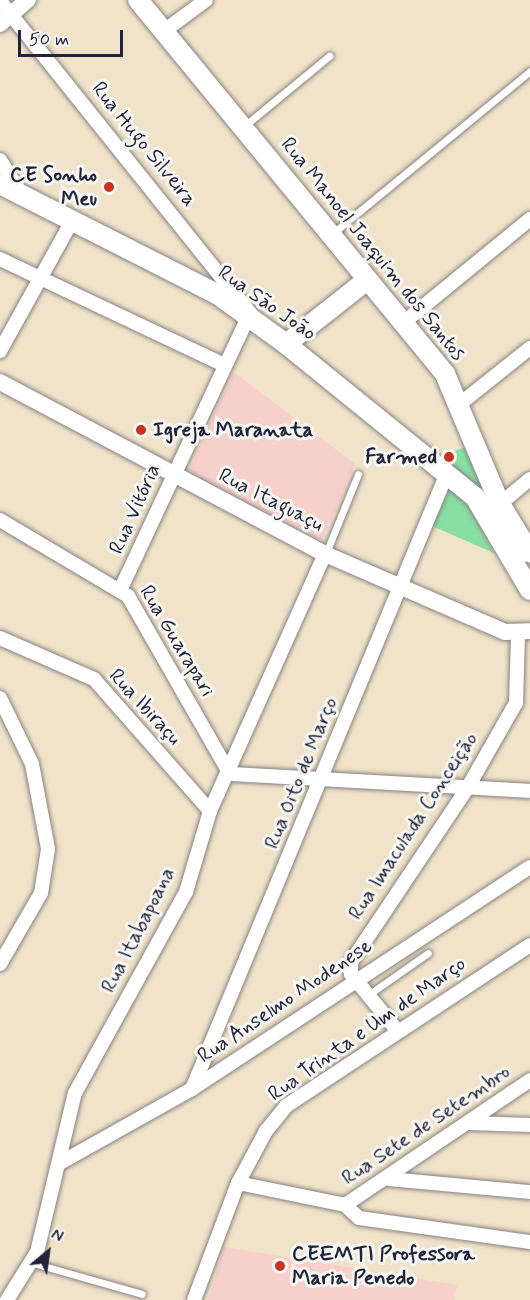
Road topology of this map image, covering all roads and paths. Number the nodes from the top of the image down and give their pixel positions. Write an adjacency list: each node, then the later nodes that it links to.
1 (28, 0): 5 (street)
2 (138, 0): 6 (main road, Rua Manoel Joaquim dos Santos)
3 (206, 0): 6 (street)
4 (0, 1): 5 (street, Rua Hugo Silveira)
5 (6, 19): 19 (street, Rua Hugo Silveira)
6 (164, 31): 9 (main road, Rua Manoel Joaquim dos Santos)
7 (329, 56): 9 (lane)
8 (530, 71): 15 (lane)
9 (243, 127): 15 (main road, Rua Manoel Joaquim dos Santos)
10 (0, 160): 12 (street)
11 (0, 184): 12 (main road, Rua São João)
12 (20, 192): 14 (main road, Rua São João)
13 (530, 219): 20 (street)
14 (72, 220): 17 (street); 19 (main road, Rua São João)
15 (331, 235): 18 (main road, Rua Manoel Joaquim dos Santos)
16 (0, 259): 17 (street)
17 (43, 275): 23 (street); 24 (street)
18 (367, 280): 20 (main road, Rua Manoel Joaquim dos Santos); 21 (main road)
19 (249, 316): 21 (main road, Rua São João); 24 (street, Rua Vitória)
20 (403, 323): 26 (main road, Rua Manoel Joaquim dos Santos)
21 (286, 344): 27 (main road, Rua São João)
22 (530, 348): 26 (street)
23 (0, 351)
24 (222, 364): 29 (street, Rua Vitória)
25 (0, 382): 29 (street, Rua Itaguaçu)
26 (461, 403): 31 (main road, Rua Manoel Joaquim dos Santos)
27 (447, 472): 35 (street, Rua Oito de Março); 37 (main road, Rua São João)
28 (358, 474): 34 (lane, Rua Itabapoana)
29 (173, 475): 34 (street, Rua Itaguaçu); 36 (street, Rua Vitória)
30 (530, 479): 31 (street)
31 (500, 504): 33 (main road, Rua Manoel Joaquim dos Santos)
32 (0, 520): 36 (street, Rua Guarapari)
33 (530, 553)
34 (325, 554): 35 (street, Rua Itaguaçu); 41 (street, Rua Itabapoana)
35 (402, 587): 38 (street, Rua Itaguaçu); 42 (street, Rua Oito de Março)
36 (121, 589): 41 (street, Rua Guarapari)
37 (530, 590)
38 (524, 632): 43 (street, Rua Imaculada Conceição)
39 (0, 638): 45 (street, Rua Ibiraçu)
40 (0, 698): 49 (street)
41 (230, 774): 42 (street); 45 (street, Rua Itabapoana)
42 (319, 782): 43 (street); 54 (street, Rua Oito de Março)
43 (468, 787): 44 (street); 50 (street, Rua Imaculada Conceição)
44 (530, 791)
45 (210, 811): 57 (street, Rua Itabapoana)
46 (530, 867): 50 (street, Rua Anselmo Modenese)
47 (530, 945): 52 (street, Rua Trinta e Um de Março)
48 (428, 953): 51 (lane)
49 (0, 964)
50 (355, 979): 51 (street); 54 (street, Rua Anselmo Modenese)
51 (368, 995): 52 (street)
52 (396, 1029): 59 (street, Rua Trinta e Um de Março)
53 (530, 1080): 55 (street, Rua Sete de Setembro)
54 (192, 1089): 57 (street, Rua Anselmo Modenese)
55 (469, 1123): 56 (street); 58 (street, Rua Sete de Setembro)
56 (530, 1125)
57 (60, 1163): 63 (street, Rua Itabapoana)
58 (388, 1179): 60 (street); 61 (street, Rua Sete de Setembro)
59 (238, 1182): 61 (street); 66 (street, Rua Trinta e Um de Março)
60 (530, 1192)
61 (345, 1205): 62 (street)
62 (530, 1242)
63 (33, 1263): 64 (lane); 65 (street, Rua Itabapoana)
64 (142, 1294)
65 (6, 1298)
66 (194, 1300)

